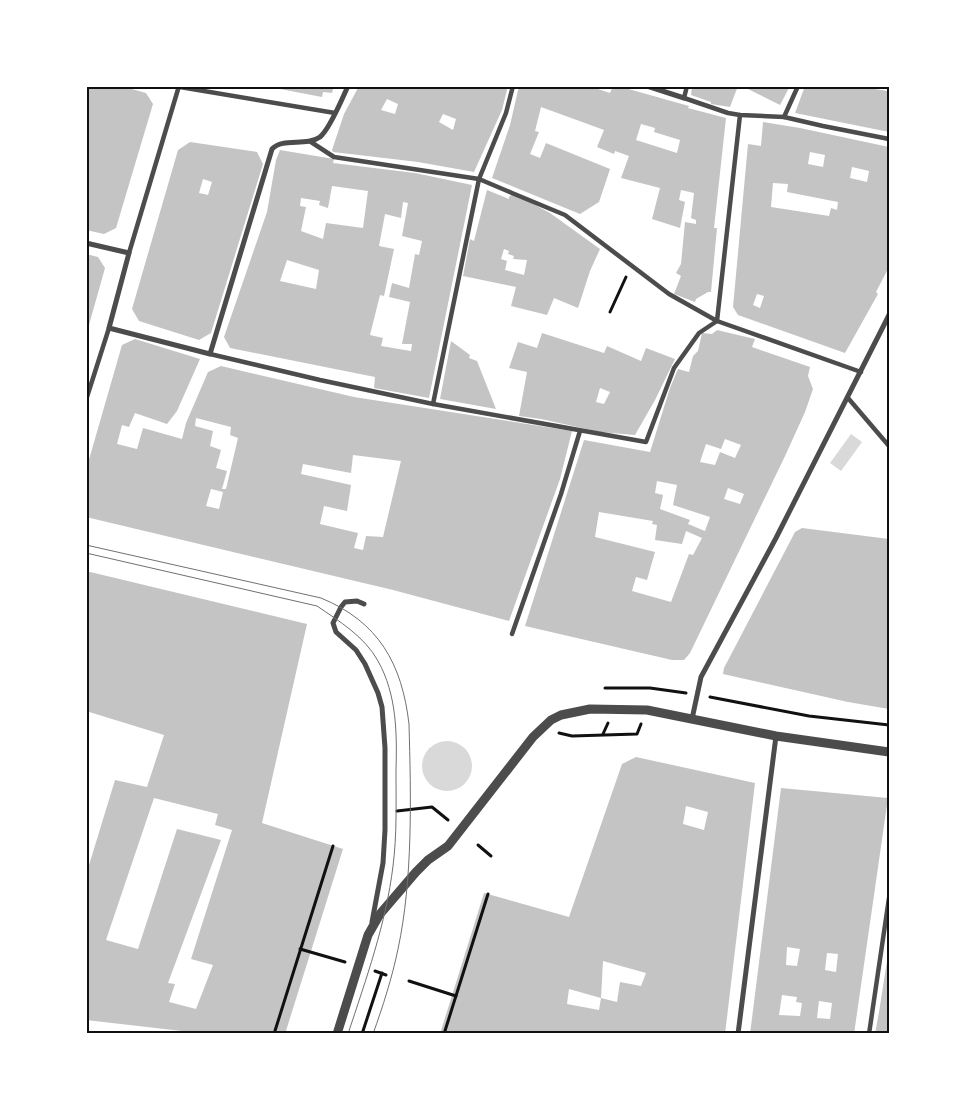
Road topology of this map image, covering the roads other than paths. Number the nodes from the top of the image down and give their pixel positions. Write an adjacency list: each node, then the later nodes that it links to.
1 (348, 86): 8 (street)
2 (513, 86): 13 (street)
3 (647, 86): 7 (street)
4 (687, 86): 7 (street)
5 (798, 86): 10 (street)
6 (177, 87): 8 (street); 15 (street)
7 (684, 98): 9 (street)
8 (335, 113): 12 (street)
9 (740, 115): 10 (street); 17 (street)
10 (784, 117): 11 (street)
11 (889, 139)
12 (311, 142): 13 (street); 19 (street)
13 (479, 179): 17 (street); 23 (street)
14 (86, 243): 15 (street)
15 (129, 253): 18 (street)
16 (889, 315): 20 (street)
17 (717, 322): 20 (street); 24 (street)
18 (109, 328): 19 (street); 22 (street)
19 (210, 354): 23 (street)
20 (861, 372): 21 (street)
21 (848, 398): 25 (street); 28 (street)
22 (86, 400)
23 (433, 404): 24 (street)
24 (580, 431): 27 (street)
25 (889, 446)
26 (364, 604): 32 (street)
27 (512, 634)
28 (692, 719): 29 (street); 32 (street)
29 (776, 736): 30 (street); 34 (street)
30 (889, 752)
31 (889, 898): 35 (street)
32 (371, 927): 33 (street)
33 (337, 1034)
34 (738, 1034)
35 (869, 1034)

